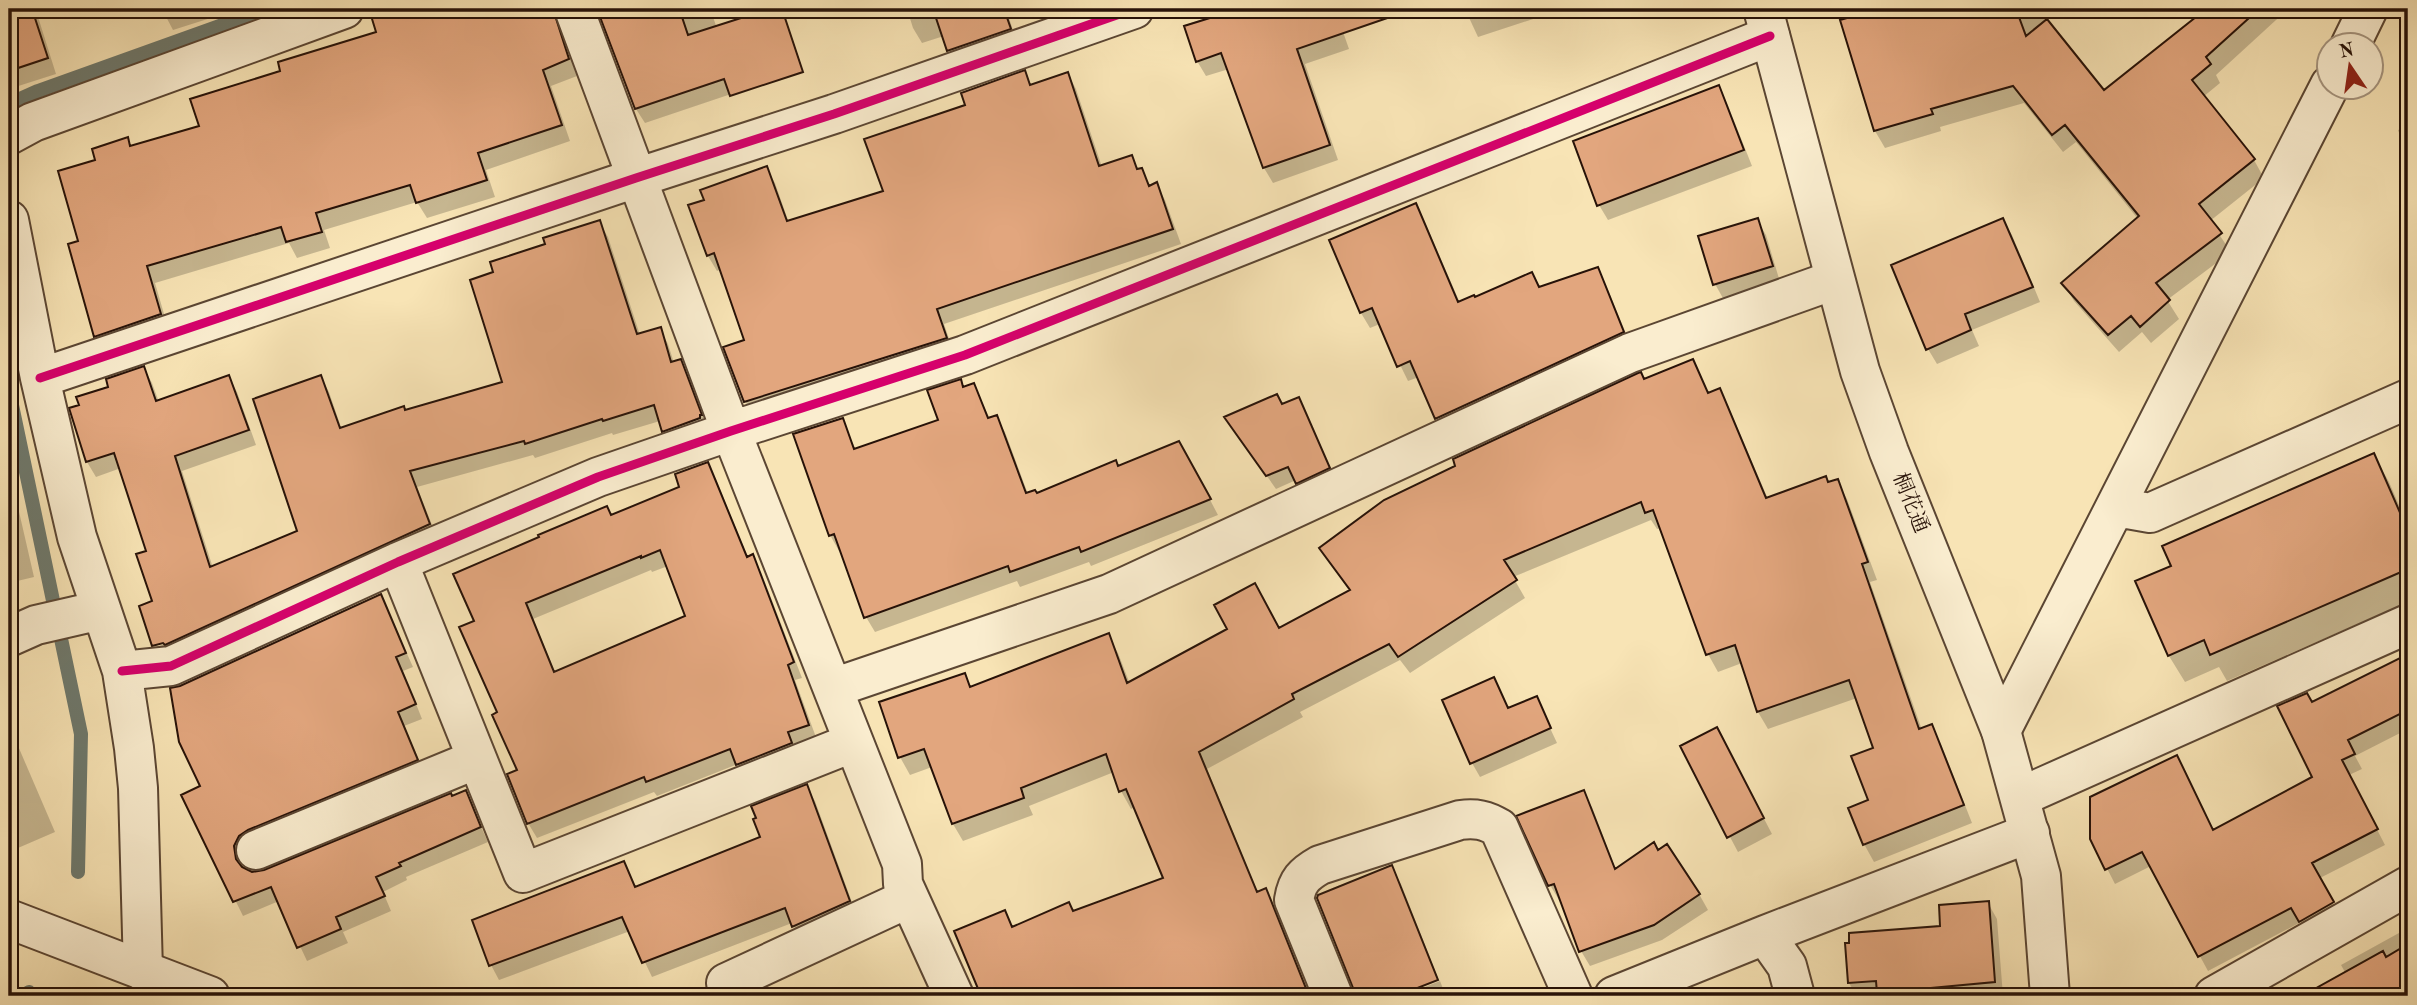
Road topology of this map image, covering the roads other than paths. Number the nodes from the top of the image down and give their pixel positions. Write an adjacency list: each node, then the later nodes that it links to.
1 (344, 9): 8 (street)
2 (574, 9): 9 (street)
3 (1134, 9): 9 (street)
4 (2368, 9): 6 (street)
5 (1766, 22): 11 (street, 桐花通); 14 (street)
6 (2357, 32)
7 (2320, 102): 15 (street)
8 (9, 135)
9 (636, 178): 12 (street); 14 (street)
10 (9, 220): 12 (street)
11 (1834, 280): 21 (street); 22 (street, 桐花通)
12 (40, 379): 17 (street)
13 (2408, 399): 15 (street)
14 (732, 431): 16 (street); 21 (street)
15 (2116, 507): 22 (street)
16 (398, 562): 20 (street); 24 (street)
17 (94, 612): 19 (street); 20 (street)
18 (2408, 624): 25 (street)
19 (22, 631)
20 (122, 671): 32 (street)
21 (832, 688): 23 (street)
22 (2001, 731): 25 (street, 桐花通)
23 (852, 743): 24 (street); 29 (street)
24 (477, 760): 27 (street)
25 (2020, 797): 26 (street, 桐花通)
26 (2030, 833): 31 (street); 40 (street, 桐花通)
27 (256, 850)
28 (2408, 886): 41 (street)
29 (909, 898): 33 (street); 35 (street)
30 (9, 919): 32 (street)
31 (1765, 935): 38 (street); 39 (street)
32 (143, 971): 34 (street)
33 (726, 983)
34 (210, 996)
35 (954, 996)
36 (1333, 996): 37 (street)
37 (1573, 996)
38 (1614, 996)
39 (1795, 996)
40 (2050, 996)
41 (2214, 996)

